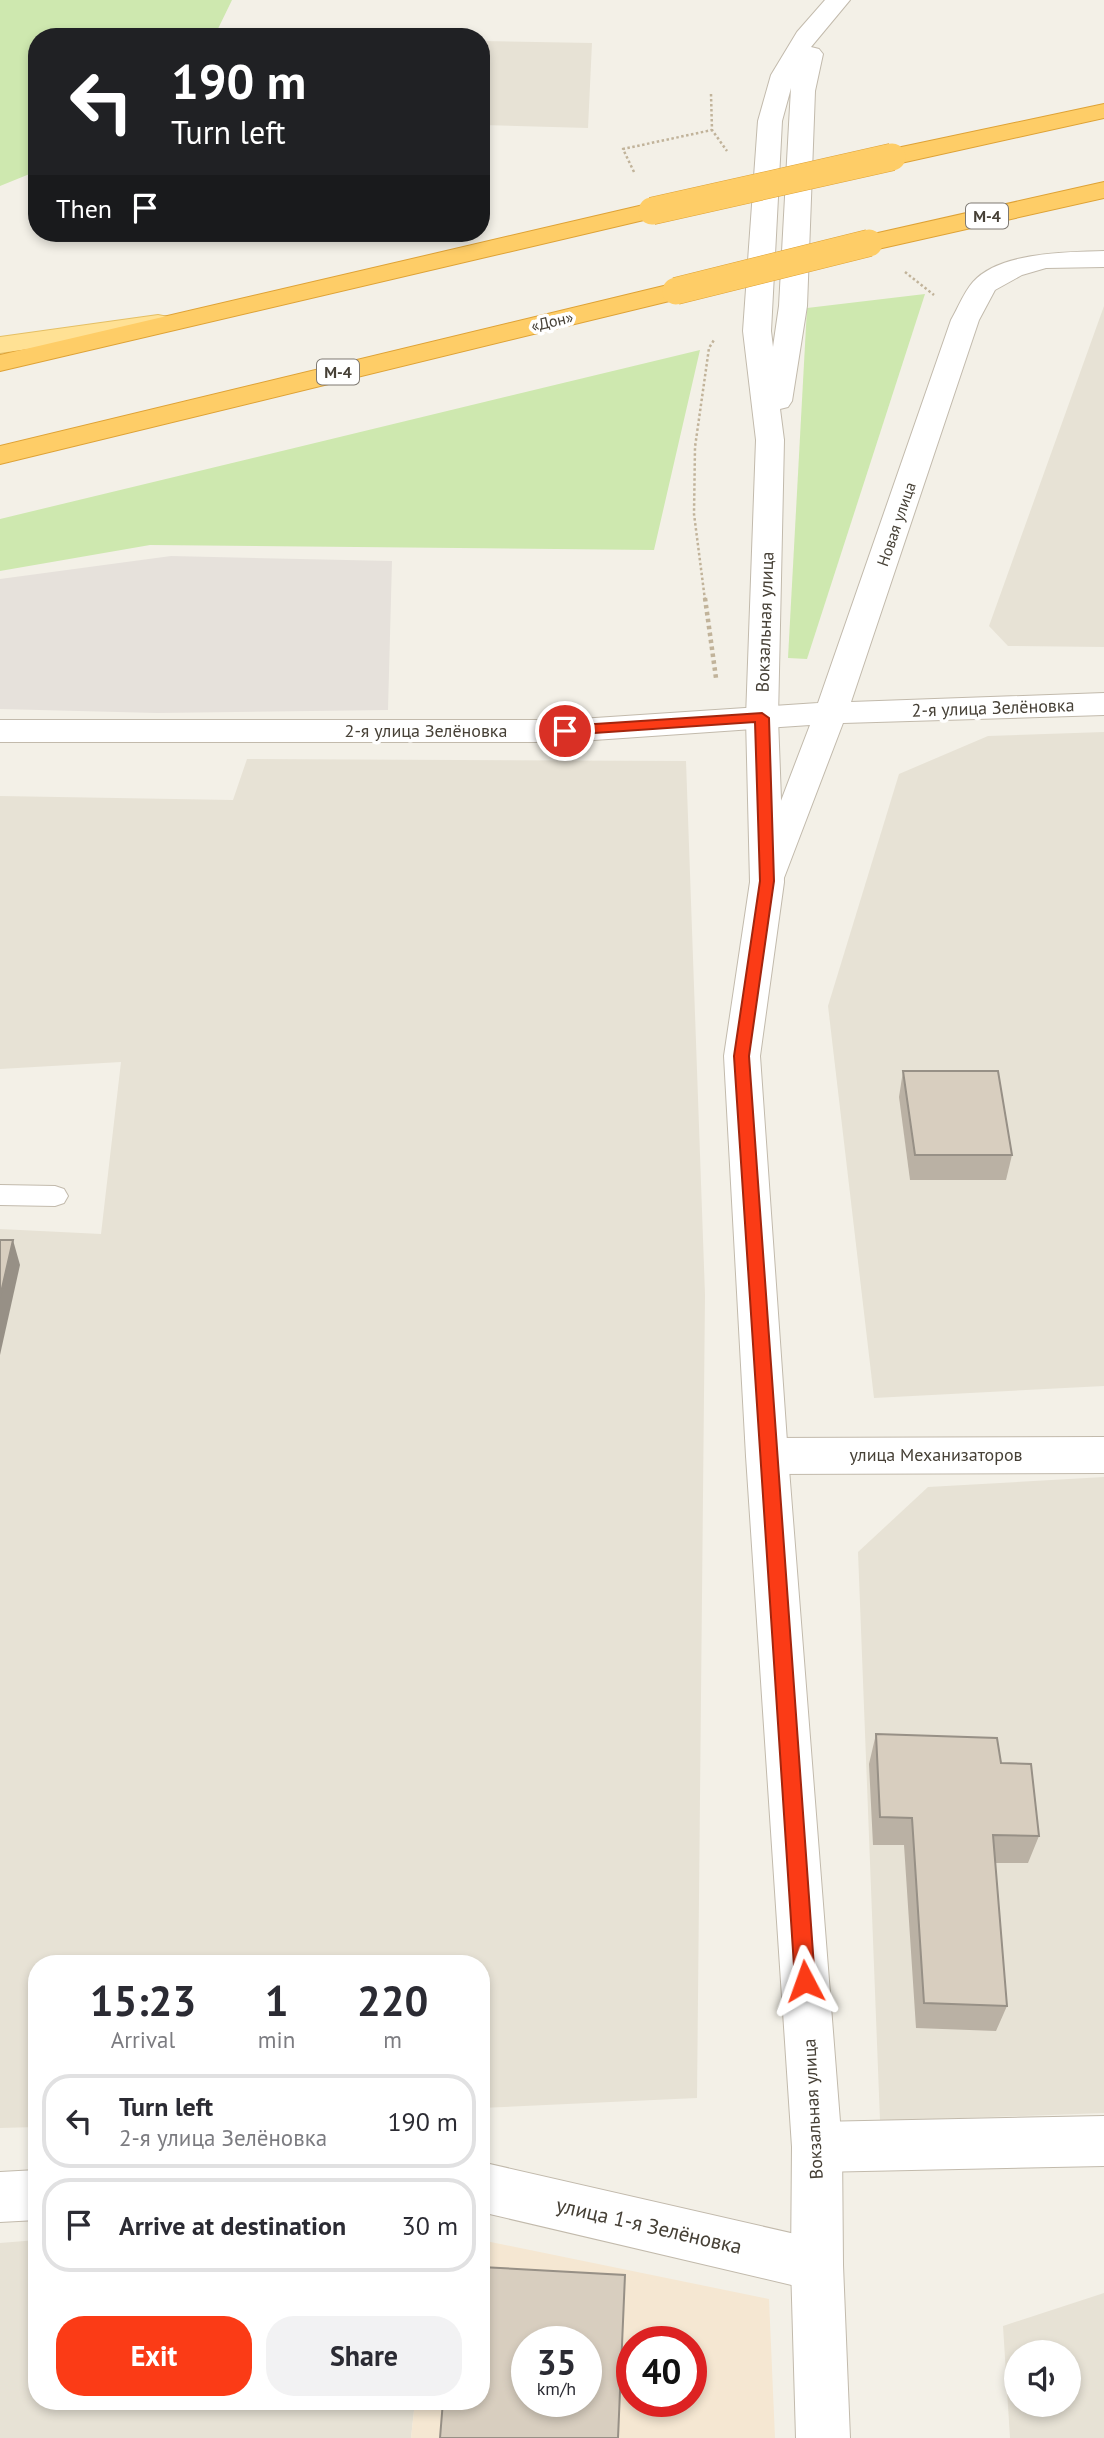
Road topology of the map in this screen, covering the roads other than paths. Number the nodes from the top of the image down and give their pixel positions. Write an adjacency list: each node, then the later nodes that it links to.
1 (832, 6): 11 (street, Вокзальная улица)
2 (1104, 111): 5 (highway, bridge)
3 (1104, 190): 8 (highway, «Дон» / М-4, bridge)
4 (1104, 259): 10 (street, Новая улица)
5 (170, 321): 6 (main road); 7 (highway)
6 (0, 345)
7 (0, 363)
8 (0, 455)
9 (1104, 704): 10 (street, 2-я улица Зелёновка)
10 (831, 713): 11 (street, 2-я улица Зелёновка); 13 (street, Новая улица)
11 (762, 718): 12 (street, 2-я улица Зелёновка); 13 (street, Вокзальная улица)
12 (0, 731)
13 (767, 881): 16 (street, Вокзальная улица)
14 (0, 1195): 15 (lane)
15 (55, 1196)
16 (767, 1455): 17 (street, улица Механизаторов); 19 (street, Вокзальная улица)
17 (1104, 1455)
18 (1104, 2141): 19 (street)
19 (817, 2147): 23 (street, Вокзальная улица)
20 (490, 2189): 23 (street, улица 1-я Зелёновка)
21 (28, 2195): 22 (street)
22 (0, 2197)
23 (817, 2265): 24 (street, Вокзальная улица)
24 (823, 2438)

